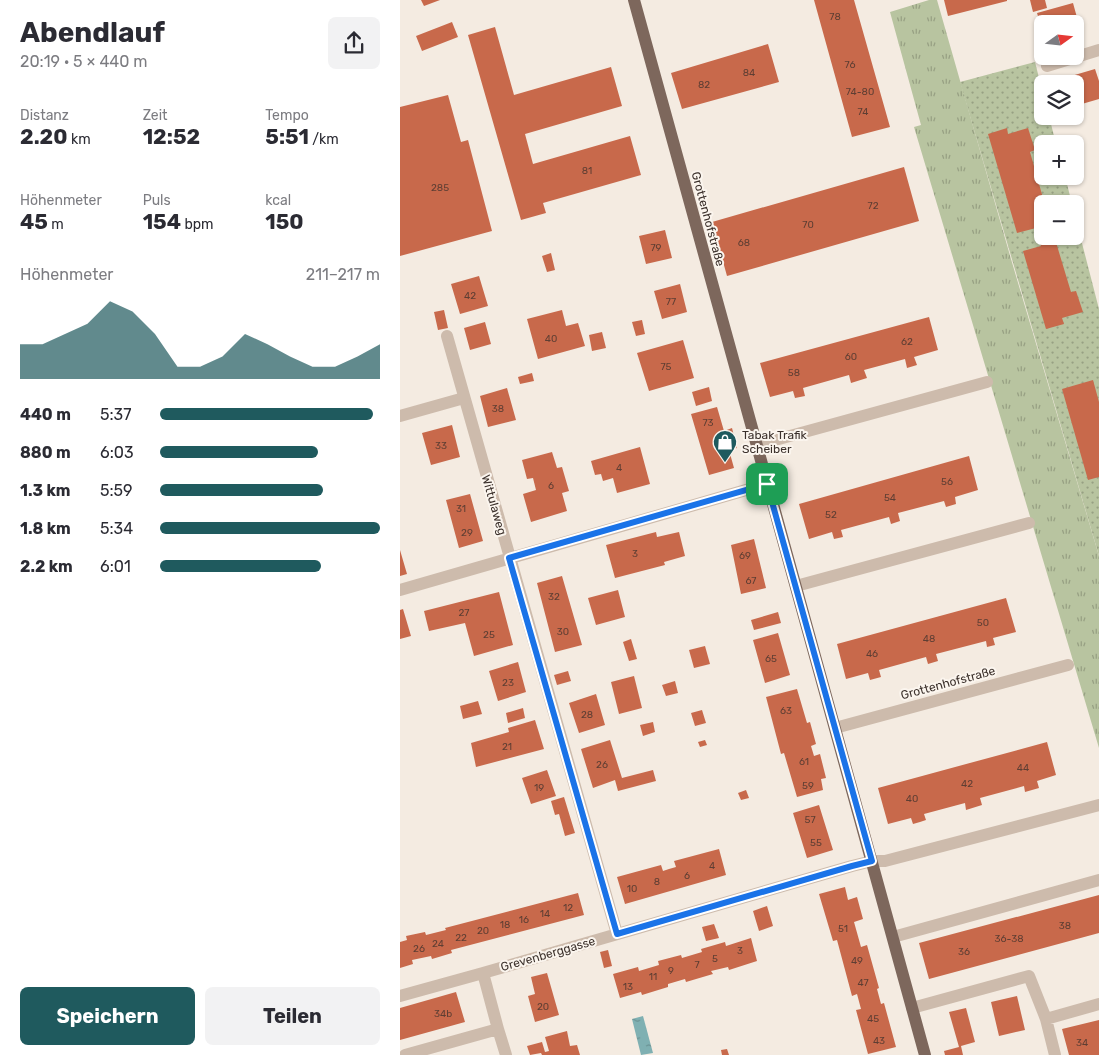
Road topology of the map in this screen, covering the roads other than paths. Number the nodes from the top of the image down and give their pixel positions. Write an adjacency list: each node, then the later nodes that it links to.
1 (634, 0): 8 (main road, Grottenhofstraße)
2 (1099, 50): 3 (street)
3 (1048, 66)
4 (447, 336): 6 (street, Wittulaweg)
5 (987, 382): 8 (street)
6 (464, 398): 7 (street); 11 (street, Wittulaweg)
7 (400, 416)
8 (757, 445): 9 (main road, Grottenhofstraße)
9 (767, 484): 11 (street); 12 (main road, Grottenhofstraße)
10 (1029, 523): 12 (street)
11 (509, 558): 13 (street); 19 (street, Wittulaweg)
12 (796, 586): 15 (main road, Grottenhofstraße)
13 (400, 590)
14 (1068, 666): 15 (street, Grottenhofstraße)
15 (835, 728): 17 (main road, Grottenhofstraße)
16 (1099, 805): 17 (street)
17 (872, 861): 19 (street, Grevenberggasse); 20 (main road, Grottenhofstraße)
18 (1099, 880): 20 (street)
19 (617, 934): 21 (street, Grevenberggasse)
20 (892, 937): 24 (main road, Grottenhofstraße)
21 (483, 973): 22 (street, Grevenberggasse); 26 (street)
22 (400, 996)
23 (1099, 1004): 25 (street)
24 (912, 1008): 25 (street); 29 (main road, Grottenhofstraße)
25 (1046, 1019): 30 (street)
26 (498, 1029): 27 (street); 28 (street)
27 (405, 1055)
28 (506, 1055)
29 (925, 1055)
30 (1055, 1055)

